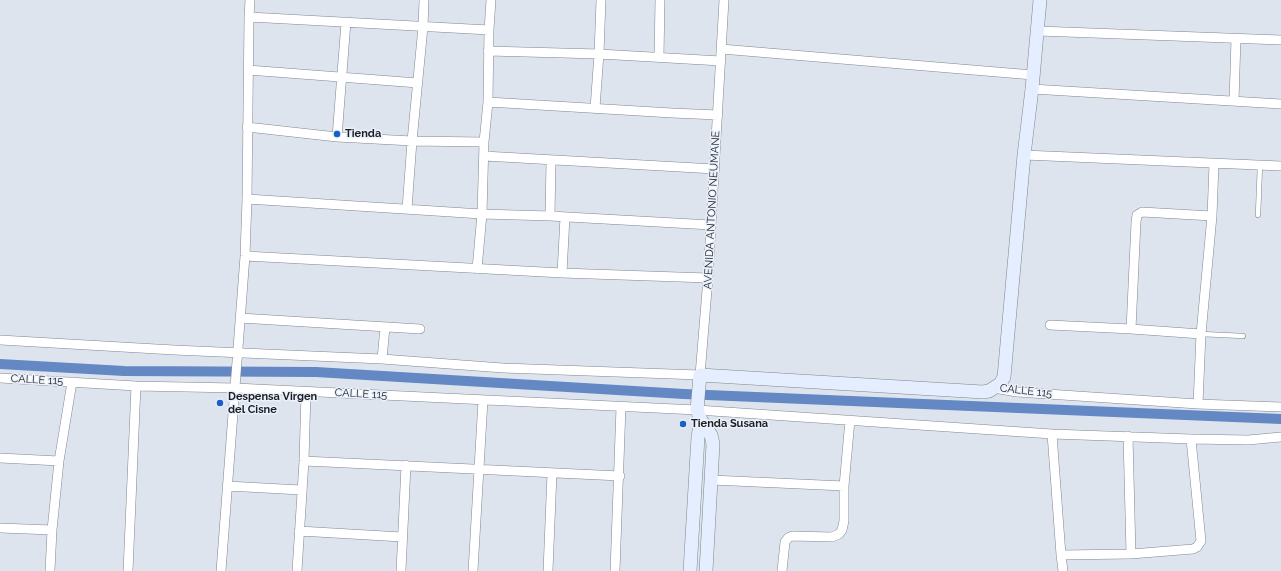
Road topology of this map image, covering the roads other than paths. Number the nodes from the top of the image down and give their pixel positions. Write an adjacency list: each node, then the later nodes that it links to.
1 (250, 0): 8 (street)
2 (424, 0): 10 (street)
3 (491, 0): 11 (street)
4 (601, 0): 17 (street)
5 (660, 0): 18 (street)
6 (724, 0): 15 (street, AVENIDA ANTONIO NEUMANE)
7 (1040, 0): 12 (street)
8 (249, 17): 9 (street); 20 (street)
9 (346, 22): 10 (street); 22 (street)
10 (423, 27): 11 (street); 23 (street)
11 (489, 30): 16 (street)
12 (1038, 31): 13 (street); 21 (street)
13 (1236, 39): 14 (street); 25 (street)
14 (1281, 40)
15 (721, 49): 19 (street, AVENIDA ANTONIO NEUMANE); 21 (street)
16 (488, 51): 17 (street); 26 (street)
17 (599, 54): 18 (street); 28 (street)
18 (659, 57): 19 (street)
19 (721, 61): 29 (street, AVENIDA ANTONIO NEUMANE)
20 (248, 70): 22 (street); 30 (street)
21 (1034, 74): 24 (street)
22 (340, 77): 23 (street); 31 (street)
23 (418, 84): 32 (street)
24 (1032, 89): 25 (street); 34 (street)
25 (1234, 101): 27 (street)
26 (488, 102): 28 (street); 33 (street)
27 (1281, 104)
28 (595, 108): 29 (street)
29 (718, 115): 40 (street, AVENIDA ANTONIO NEUMANE)
30 (247, 127): 31 (street); 41 (street)
31 (337, 137): 32 (street)
32 (412, 141): 33 (street); 42 (street)
33 (484, 142): 35 (street)
34 (1024, 155): 37 (street); 68 (street)
35 (484, 156): 36 (street); 43 (street)
36 (551, 161): 40 (street); 45 (street)
37 (1214, 164): 38 (street); 46 (street)
38 (1260, 165): 39 (street); 44 (lane)
39 (1281, 166)
40 (715, 169): 48 (street, AVENIDA ANTONIO NEUMANE)
41 (247, 200): 42 (street); 49 (street)
42 (407, 209): 43 (street)
43 (482, 214): 45 (street); 50 (street)
44 (1258, 215)
45 (550, 216): 47 (street)
46 (1212, 216): 57 (street); 58 (street)
47 (565, 217): 48 (street); 51 (street)
48 (712, 225): 52 (street, AVENIDA ANTONIO NEUMANE)
49 (245, 256): 50 (street); 53 (street)
50 (478, 269): 51 (street)
51 (562, 273): 52 (street)
52 (708, 278): 64 (street, AVENIDA ANTONIO NEUMANE)
53 (240, 318): 55 (street); 61 (street)
54 (1050, 325): 57 (street)
55 (385, 327): 56 (street); 62 (street)
56 (420, 329)
57 (1131, 330): 58 (street)
58 (1201, 334): 59 (lane); 71 (street)
59 (1243, 336)
60 (0, 340): 61 (street)
61 (238, 355): 62 (street); 66 (street)
62 (382, 359): 64 (street)
63 (0, 378): 65 (street, CALLE 115)
64 (700, 378): 68 (street, CALLE 115); 74 (street, AVENIDA ANTONIO NEUMANE)
65 (72, 382): 67 (street, CALLE 115); 81 (street)
66 (235, 383): 67 (street, CALLE 115); 69 (street, CALLE 115); 88 (street)
67 (136, 386): 98 (street)
68 (994, 388): 71 (street, CALLE 115)
69 (306, 392): 70 (street, CALLE 115); 82 (street)
70 (483, 400): 73 (street, CALLE 115); 84 (street)
71 (1198, 404): 72 (street, CALLE 115)
72 (1281, 406)
73 (622, 407): 74 (street, CALLE 115); 86 (street)
74 (699, 412): 75 (street, CALLE 115); 87 (street); 105 (street, AVENIDA ANTONIO NEUMANE)
75 (850, 420): 76 (street, CALLE 115); 89 (street)
76 (1052, 434): 77 (street, CALLE 115); 95 (street)
77 (1128, 436): 79 (street, CALLE 115); 96 (street)
78 (1281, 437): 79 (street, CALLE 115)
79 (1190, 439): 96 (street)
80 (0, 458): 81 (street)
81 (59, 461): 92 (street)
82 (304, 461): 83 (street); 90 (street)
83 (406, 465): 84 (street); 94 (street)
84 (478, 469): 85 (street); 102 (street)
85 (552, 472): 86 (street); 103 (street)
86 (620, 476): 104 (street)
87 (711, 480): 89 (street); 106 (street)
88 (227, 486): 90 (street); 99 (street)
89 (844, 486): 107 (street)
90 (301, 490): 93 (street)
91 (0, 528): 92 (street)
92 (52, 530): 97 (street)
93 (299, 531): 94 (street); 100 (street)
94 (402, 537): 101 (street)
95 (1061, 554): 96 (street); 108 (street)
96 (1131, 554)
97 (50, 571)
98 (128, 571)
99 (221, 571)
100 (297, 571)
101 (401, 571)
102 (473, 571)
103 (548, 571)
104 (616, 571)
105 (690, 571)
106 (706, 571)
107 (782, 571)
108 (1063, 571)

